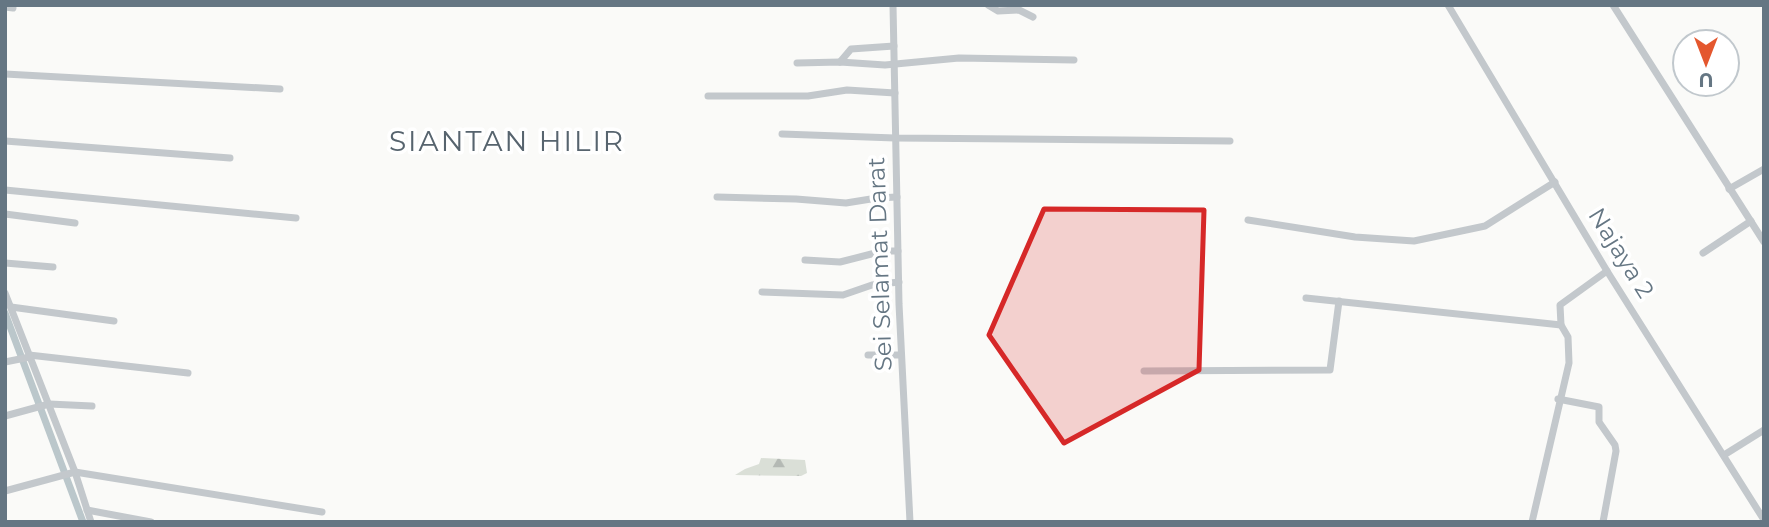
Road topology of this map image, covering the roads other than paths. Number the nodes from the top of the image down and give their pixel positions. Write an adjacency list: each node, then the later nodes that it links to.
1 (893, 5): 6 (street, Sei Selamat Darat)
2 (988, 5): 5 (street)
3 (1448, 5): 23 (street, Najaya 2)
4 (1613, 5): 24 (street)
5 (1033, 17)
6 (894, 46): 8 (street); 10 (street, Sei Selamat Darat)
7 (1074, 60): 10 (street)
8 (840, 62): 9 (street); 10 (street)
9 (797, 63)
10 (894, 64): 13 (street, Sei Selamat Darat)
11 (5, 74): 12 (street)
12 (280, 89)
13 (895, 93): 14 (street); 16 (street, Sei Selamat Darat)
14 (708, 96)
15 (782, 134): 16 (street)
16 (892, 138): 18 (street); 27 (street, Sei Selamat Darat)
17 (5, 141): 19 (street)
18 (1230, 141)
19 (56, 145): 20 (street); 21 (street)
20 (55, 155)
21 (230, 158)
22 (1764, 169): 24 (street)
23 (1555, 182): 30 (street); 39 (street, Najaya 2)
24 (1729, 189): 31 (street)
25 (5, 190): 29 (street)
26 (717, 197): 27 (street)
27 (893, 197): 34 (street, Sei Selamat Darat)
28 (5, 214): 32 (street)
29 (296, 218)
30 (1248, 220)
31 (1751, 221): 33 (street); 35 (street)
32 (75, 223)
33 (1764, 242)
34 (895, 251): 36 (street); 40 (street, Sei Selamat Darat)
35 (1703, 253)
36 (805, 260)
37 (5, 263): 38 (street)
38 (53, 267)
39 (1607, 271): 47 (street); 59 (street, Najaya 2)
40 (896, 283): 41 (street); 49 (street, Sei Selamat Darat)
41 (762, 292)
42 (5, 293): 45 (street)
43 (1307, 298): 44 (street)
44 (1339, 301): 47 (street); 52 (street)
45 (10, 312): 46 (street); 50 (street)
46 (114, 321)
47 (1561, 326): 54 (street)
48 (868, 355): 49 (street)
49 (898, 355): 67 (street, Sei Selamat Darat)
50 (28, 357): 51 (street); 53 (street); 55 (street)
51 (5, 362)
52 (1143, 371)
53 (188, 373)
54 (1559, 399): 68 (street); 69 (street)
55 (47, 405): 56 (street); 57 (street); 60 (street)
56 (92, 406)
57 (5, 416)
58 (1764, 430): 59 (street)
59 (1724, 455): 64 (street, Najaya 2)
60 (69, 474): 61 (street); 62 (street); 63 (street)
61 (5, 491)
62 (87, 510): 65 (street); 66 (street)
63 (323, 512)
64 (1764, 520)
65 (91, 522)
66 (151, 522)
67 (910, 522)
68 (1532, 522)
69 (1603, 522)

